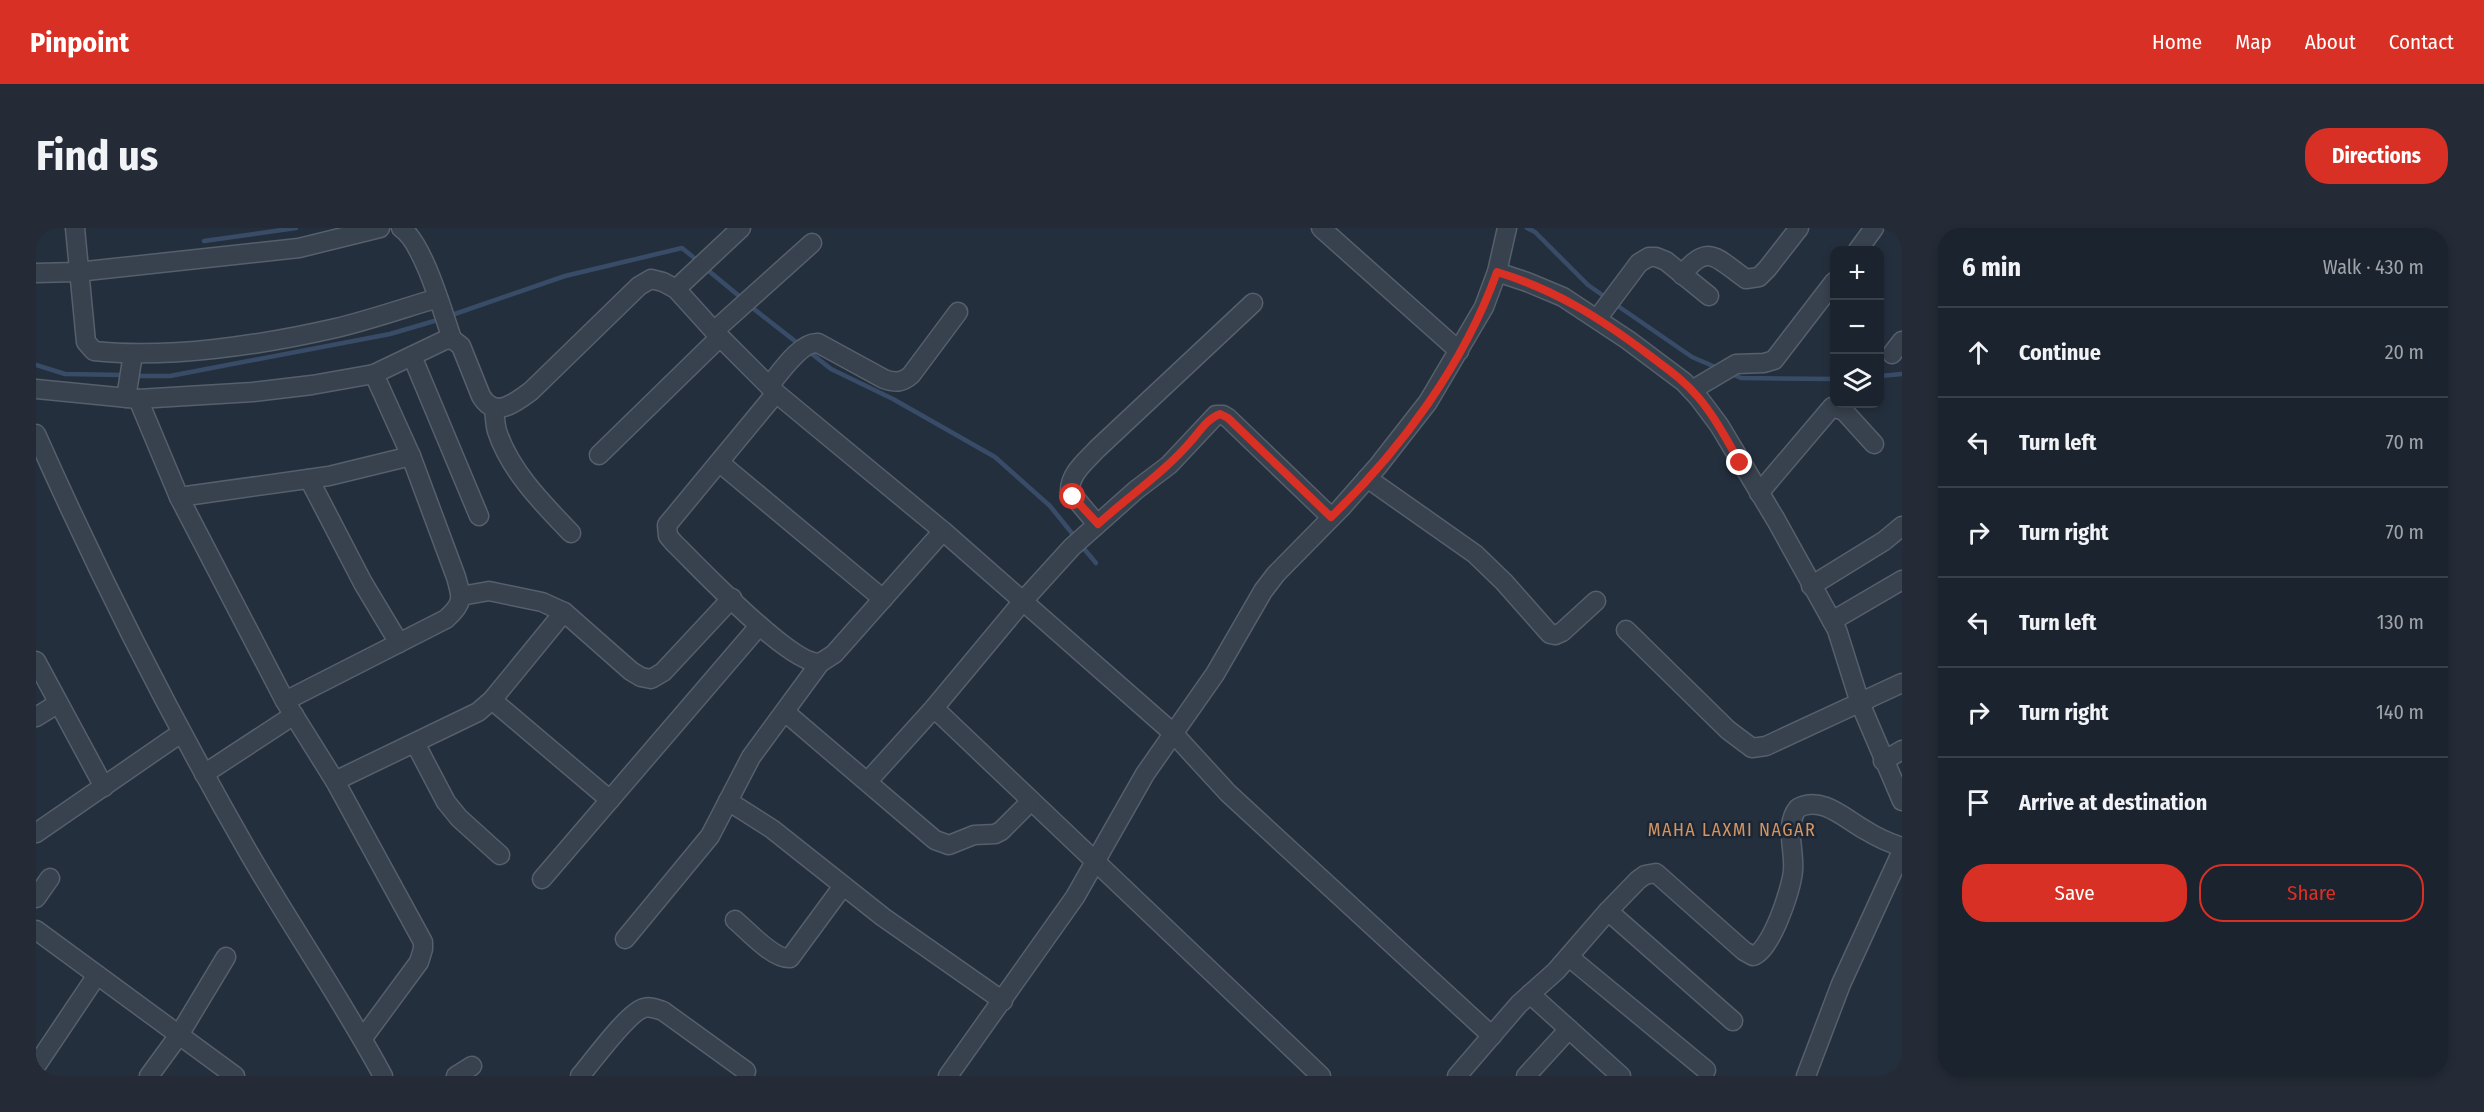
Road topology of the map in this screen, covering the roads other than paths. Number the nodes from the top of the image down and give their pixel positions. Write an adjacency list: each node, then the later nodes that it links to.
1 (380, 228): 11 (street)
2 (401, 228): 18 (street)
3 (741, 228): 16 (street)
4 (1321, 228): 24 (street)
5 (1507, 228): 12 (street)
6 (1799, 228): 14 (street)
7 (1874, 228): 10 (street)
8 (77, 229): 11 (street)
9 (812, 243): 23 (street)
10 (1861, 246)
11 (77, 272): 13 (street); 26 (street)
12 (1497, 272): 20 (street); 24 (street)
13 (36, 273)
14 (1682, 275): 17 (street); 20 (street)
15 (1830, 287): 30 (street)
16 (676, 289): 23 (street); 32 (street)
17 (1709, 296)
18 (439, 301): 22 (street); 26 (street)
19 (1252, 303): 45 (street)
20 (1606, 307): 30 (street)
21 (958, 312): 29 (street)
22 (450, 332): 25 (street); 32 (street)
23 (717, 334): 29 (street); 35 (street)
24 (1459, 351): 38 (street)
25 (412, 356): 27 (street); 42 (street)
26 (133, 360): 31 (street)
27 (374, 374): 31 (street); 36 (street)
28 (36, 389): 31 (street)
29 (772, 390): 37 (street); 46 (street)
30 (1692, 390): 40 (street)
31 (131, 395): 41 (street)
32 (494, 408): 47 (street)
33 (36, 434): 70 (street)
34 (1874, 444): 40 (street)
35 (599, 455)
36 (411, 456): 39 (street); 50 (street)
37 (720, 463): 51 (street); 52 (street)
38 (1367, 478): 43 (street); 54 (street)
39 (309, 479): 41 (street); 59 (street)
40 (1759, 494): 49 (street)
41 (178, 497): 66 (street)
42 (479, 516)
43 (1331, 517): 45 (street); 71 (street)
44 (1902, 526): 49 (street)
45 (1092, 529): 53 (street)
46 (943, 531): 52 (street); 53 (street)
47 (571, 533)
48 (1902, 580): 56 (street)
49 (1811, 586): 56 (street)
50 (461, 596): 55 (street); 59 (street)
51 (732, 598): 55 (street); 57 (street)
52 (883, 599): 61 (street)
53 (1023, 601): 67 (street); 71 (street)
54 (1596, 601)
55 (564, 612): 63 (street)
56 (1832, 621): 64 (street)
57 (759, 626): 61 (street); 79 (street)
58 (1626, 630): 64 (street)
59 (399, 643): 66 (street)
60 (36, 662): 65 (street)
61 (820, 663): 68 (street)
62 (1902, 683): 64 (street)
63 (492, 700): 72 (street); 79 (street)
64 (1860, 703): 74 (street)
65 (57, 704): 69 (street); 78 (street)
66 (290, 708): 75 (street); 76 (street)
67 (934, 708): 77 (street); 81 (street)
68 (785, 712): 77 (street); 80 (street)
69 (36, 717)
70 (182, 733): 75 (street); 78 (street)
71 (1173, 733): 86 (street); 103 (street)
72 (415, 742): 76 (street); 85 (street)
73 (1902, 750): 74 (street)
74 (1883, 760): 82 (street)
75 (204, 774): 104 (street)
76 (335, 781): 104 (street)
77 (868, 781): 81 (street)
78 (104, 787): 83 (street)
79 (610, 800): 88 (street)
80 (728, 801): 89 (street); 94 (street)
81 (1031, 801): 86 (street)
82 (1902, 801)
83 (36, 833)
84 (1902, 849): 91 (street); 117 (street)
85 (500, 855)
86 (1096, 863): 99 (street); 114 (street)
87 (50, 878): 90 (street)
88 (542, 879)
89 (843, 886): 92 (street); 99 (street)
90 (36, 898)
91 (1608, 911): 96 (street); 100 (street)
92 (735, 920)
93 (36, 930): 97 (street)
94 (625, 939)
95 (226, 957): 102 (street)
96 (1569, 957): 98 (street); 106 (street)
97 (98, 975): 102 (street); 105 (street)
98 (1530, 994): 101 (street); 103 (street)
99 (1003, 1001): 113 (street)
100 (1733, 1021)
101 (1569, 1029): 109 (street); 116 (street)
102 (179, 1035): 110 (street); 111 (street)
103 (1492, 1036): 115 (street)
104 (363, 1038): 112 (street)
105 (36, 1066)
106 (1706, 1070)
107 (746, 1071): 108 (street)
108 (592, 1072)
109 (1619, 1075)
110 (149, 1076)
111 (235, 1076)
112 (383, 1076)
113 (948, 1076)
114 (1321, 1076)
115 (1457, 1076)
116 (1526, 1076)
117 (1806, 1076)

